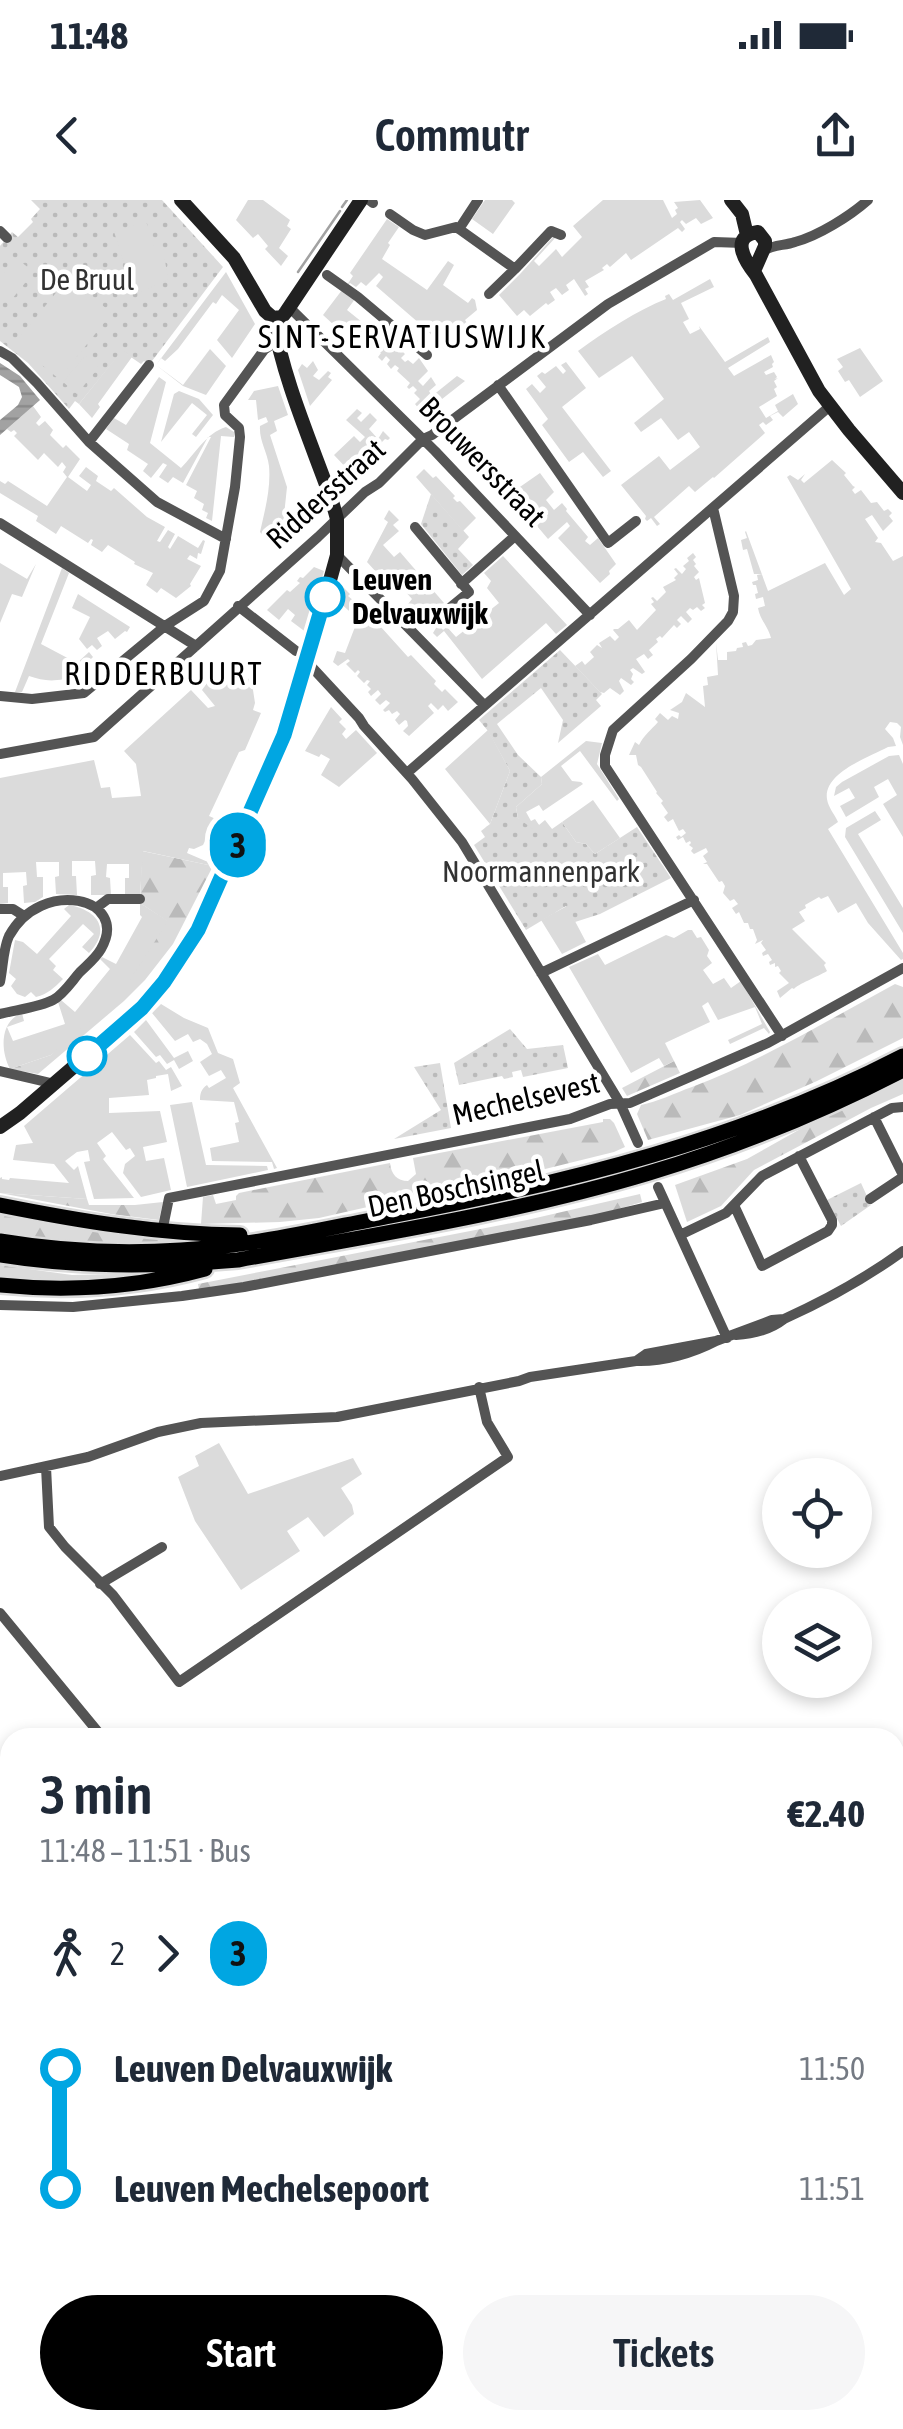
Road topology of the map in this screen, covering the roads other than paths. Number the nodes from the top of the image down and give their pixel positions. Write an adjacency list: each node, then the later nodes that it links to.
1 (182, 200): 17 (street)
2 (478, 200): 7 (street)
3 (731, 200): 9 (street)
4 (868, 200): 10 (street)
5 (368, 201): 13 (street)
6 (390, 214): 7 (street)
7 (458, 229): 12 (street)
8 (561, 234): 12 (street)
9 (749, 237): 10 (street); 11 (street); 14 (street); 22 (street, Riddersstraat)
10 (788, 243): 11 (street)
11 (763, 251): 14 (street)
12 (515, 269): 15 (street)
13 (321, 271): 16 (street); 20 (street)
14 (754, 271): 23 (street)
15 (489, 294)
16 (289, 307): 17 (street); 24 (street, Brouwersstraat)
17 (272, 318): 18 (street)
18 (277, 341): 28 (street); 33 (street)
19 (0, 351): 25 (street)
20 (427, 356)
21 (149, 364): 25 (street)
22 (498, 385): 24 (street, Riddersstraat); 29 (street)
23 (830, 406): 26 (street); 27 (street)
24 (423, 439): 28 (street, Riddersstraat); 32 (street, Brouwersstraat)
25 (89, 442): 33 (street)
26 (903, 492)
27 (713, 508): 37 (street); 48 (street)
28 (337, 518): 34 (street); 36 (street, Riddersstraat)
29 (636, 521)
30 (0, 523): 39 (street)
31 (415, 527): 35 (street)
32 (515, 536): 35 (street); 37 (street, Brouwersstraat)
33 (226, 539): 39 (street)
34 (337, 555): 42 (street); 44 (street)
35 (462, 584): 38 (street)
36 (238, 606): 40 (street, Riddersstraat); 41 (street)
37 (590, 614): 44 (street)
38 (435, 620)
39 (166, 626): 40 (street); 43 (street)
40 (196, 646): 45 (street, Riddersstraat)
41 (296, 651)
42 (308, 663): 46 (street); 60 (street)
43 (0, 696)
44 (484, 705): 46 (street)
45 (0, 754)
46 (406, 773): 53 (street)
47 (140, 899): 49 (street)
48 (694, 900): 53 (street); 56 (street)
49 (96, 908): 51 (street); 55 (street)
50 (0, 909): 51 (street)
51 (24, 916): 54 (street)
52 (903, 968): 56 (street, Mechelsevest)
53 (541, 973): 61 (street)
54 (0, 982)
55 (0, 1014)
56 (782, 1036): 61 (street, Mechelsevest)
57 (903, 1056): 78 (main road, Den Boschsingel)
58 (903, 1070): 81 (main road, Den Boschsingel)
59 (0, 1071): 60 (street)
60 (55, 1084): 63 (street)
61 (620, 1104): 67 (street); 75 (street, Mechelsevest)
62 (903, 1108): 64 (street)
63 (20, 1113): 65 (street); 66 (street)
64 (874, 1117): 68 (street); 69 (street)
65 (0, 1128)
66 (0, 1137)
67 (638, 1143)
68 (798, 1156): 73 (street); 82 (street)
69 (903, 1176): 71 (street)
70 (658, 1188): 72 (street)
71 (870, 1199)
72 (665, 1203): 76 (street); 86 (street)
73 (734, 1204): 76 (street); 82 (street)
74 (0, 1205): 75 (main road)
75 (162, 1232): 78 (main road)
76 (680, 1235): 88 (street)
77 (0, 1241): 78 (main road, Den Boschsingel)
78 (263, 1241)
79 (903, 1251): 88 (street)
80 (0, 1255): 81 (main road, Den Boschsingel)
81 (238, 1260): 83 (main road)
82 (762, 1266): 84 (street)
83 (178, 1277): 85 (main road); 86 (street)
84 (768, 1282)
85 (0, 1285)
86 (182, 1296): 87 (street)
87 (0, 1306)
88 (726, 1338): 89 (street)
89 (480, 1387): 90 (street); 93 (street)
90 (46, 1466): 91 (street); 93 (street)
91 (0, 1476)
92 (162, 1547): 93 (street)
93 (100, 1584)
94 (0, 1613): 95 (street)
95 (95, 1728)

